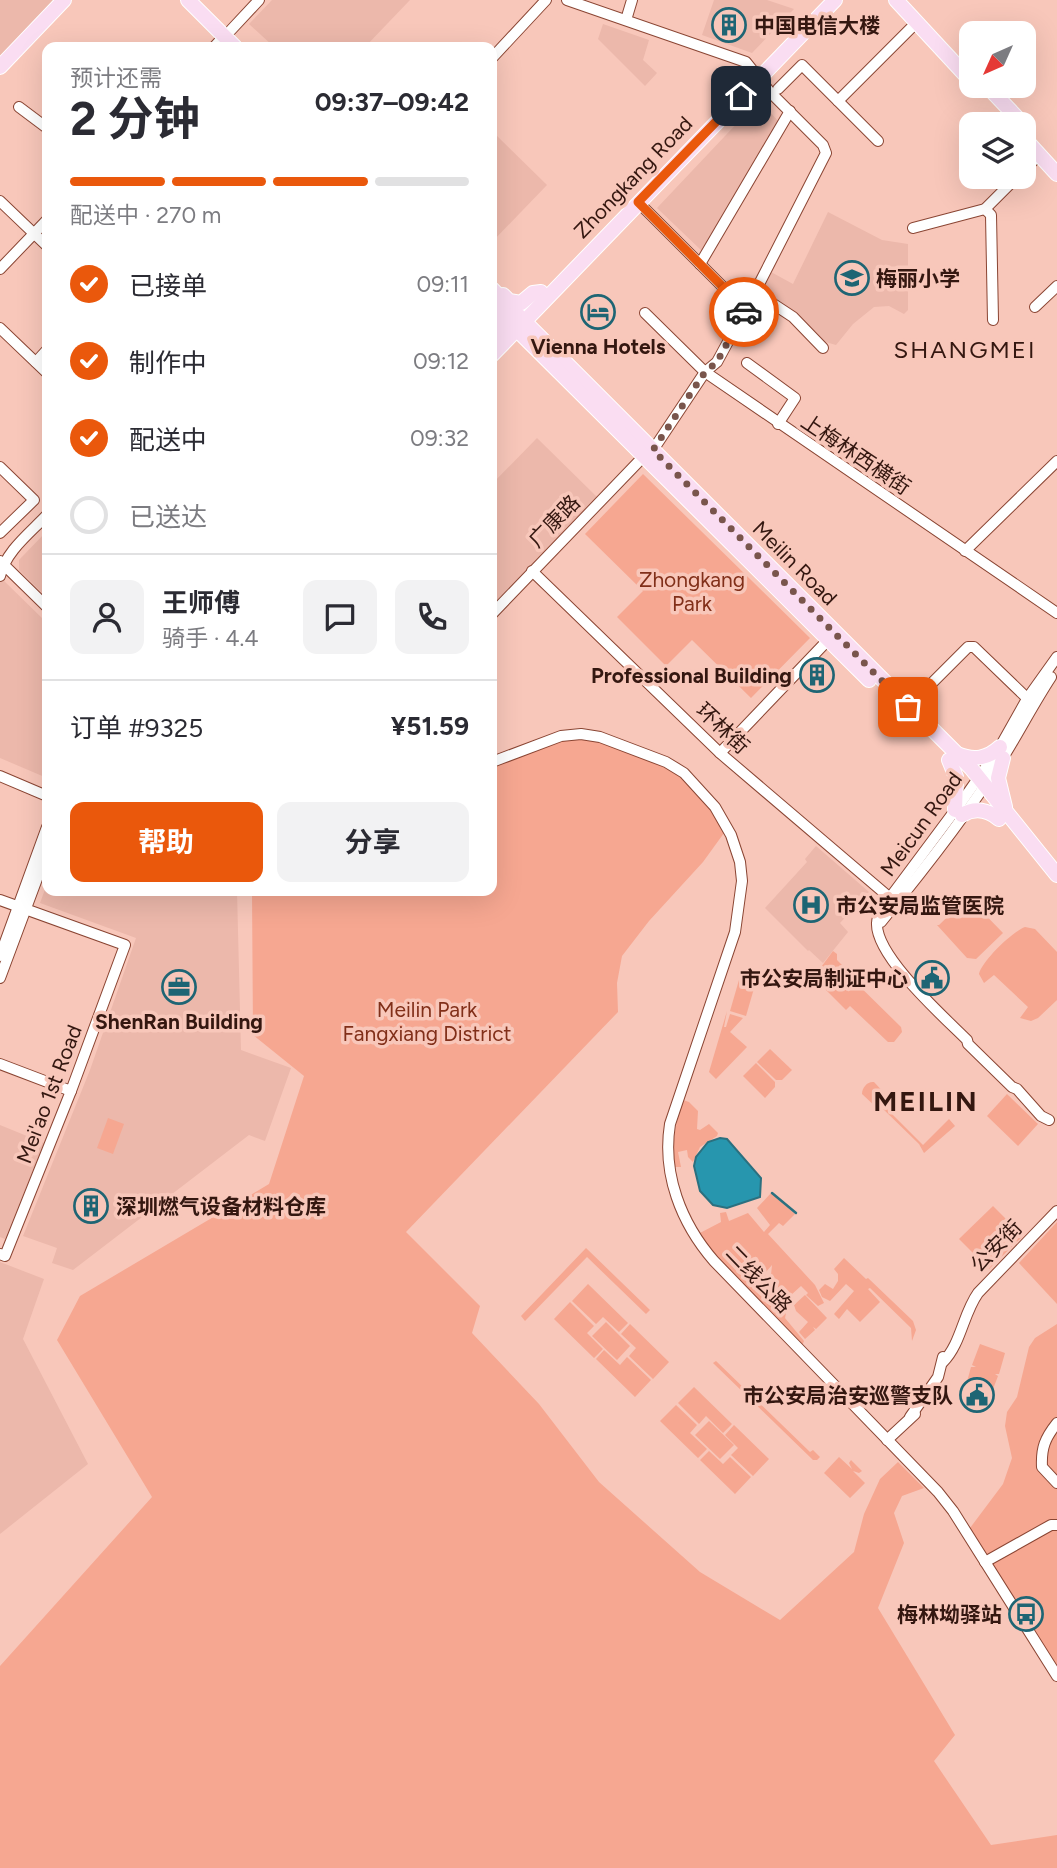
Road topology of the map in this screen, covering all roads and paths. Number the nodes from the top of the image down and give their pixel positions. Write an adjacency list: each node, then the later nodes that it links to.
1 (64, 0): 19 (main road)
2 (188, 0): 15 (main road)
3 (202, 0): 15 (main road)
4 (259, 0): 15 (street)
5 (540, 0): 16 (street)
6 (546, 0): 17 (street)
7 (567, 0): 13 (street)
8 (632, 0): 13 (street)
9 (822, 0): 21 (main road, Zhongkang Road)
10 (835, 0): 21 (main road, Zhongkang Road)
11 (896, 0): 14 (main road)
12 (907, 0): 18 (main road)
13 (626, 20): 21 (street)
14 (917, 22): 20 (main road); 25 (street)
15 (223, 38)
16 (497, 46)
17 (497, 53)
18 (959, 56)
19 (0, 67)
20 (959, 68)
21 (756, 75): 27 (street); 40 (main road, Zhongkang Road); 51 (main road, Zhongkang Road)
22 (778, 89): 25 (street)
23 (986, 98): 28 (main road)
24 (998, 98): 29 (main road)
25 (838, 101): 32 (street)
26 (19, 107): 30 (street)
27 (790, 111): 46 (street); 50 (street, 广康路)
28 (1000, 112)
29 (1011, 112)
30 (42, 124)
31 (1036, 139): 36 (main road)
32 (878, 141)
33 (1036, 152): 34 (main road)
34 (1039, 155): 35 (street); 37 (main road)
35 (1036, 158)
36 (1057, 161)
37 (1057, 174)
38 (1005, 189): 41 (street)
39 (0, 201): 44 (street)
40 (638, 202): 46 (street); 51 (main road, Zhongkang Road)
41 (985, 209): 43 (street); 57 (street)
42 (42, 225): 44 (street)
43 (913, 228)
44 (34, 234): 45 (street); 47 (street)
45 (42, 241)
46 (700, 264): 55 (street)
47 (0, 269)
48 (1057, 286): 53 (street)
49 (497, 292): 51 (main road)
50 (755, 292): 55 (street, 广康路); 63 (street)
51 (544, 294): 58 (main road, Zhongkang Road); 61 (main road)
52 (497, 295): 58 (main road, Meilin Road)
53 (1035, 307)
54 (497, 308): 58 (main road, Meilin Road)
55 (746, 310): 69 (street, 广康路)
56 (645, 313): 69 (street, 上梅林西横街)
57 (993, 320)
58 (517, 322): 60 (main road, Zhongkang Road); 61 (main road, Meilin Road); 62 (main road, Zhongkang Road)
59 (0, 328): 66 (street)
60 (497, 337)
61 (541, 347): 64 (main road); 71 (main road, Meilin Road)
62 (497, 348)
63 (823, 348)
64 (497, 353)
65 (42, 355): 66 (street)
66 (36, 362): 68 (street)
67 (747, 363): 70 (street)
68 (42, 368)
69 (705, 372): 70 (street, 上梅林西横街); 71 (street, 广康路)
70 (778, 424): 76 (street, 上梅林西横街)
71 (648, 453): 78 (street, 广康路); 83 (main road, Meilin Road); 87 (main road, Meilin Road)
72 (1057, 461): 76 (street)
73 (0, 467): 75 (street)
74 (42, 520): 77 (street)
75 (0, 533)
76 (965, 551): 82 (street, 上梅林西横街)
77 (1, 562): 79 (street); 80 (street)
78 (532, 572): 81 (street, 广康路); 89 (street, 环林街)
79 (0, 576)
80 (42, 602)
81 (497, 609)
82 (1057, 613)
83 (828, 640): 89 (street); 90 (main road, Meilin Road)
84 (1057, 657): 86 (street, Meicun Road)
85 (1057, 669): 86 (street, Meicun Road)
86 (1030, 701): 87 (street); 88 (street, Meicun Road)
87 (908, 707): 90 (main road, Meilin Road)
88 (1002, 752): 90 (main road); 93 (street, Meicun Road); 96 (main road)
89 (720, 753): 102 (street, 环林街)
90 (953, 757): 93 (main road, Meilin Road); 95 (main road)
91 (497, 760): 114 (street, 二线公路)
92 (0, 776): 94 (street)
93 (978, 786): 95 (street, Meicun Road); 96 (main road, Meilin Road)
94 (42, 794)
95 (959, 813): 96 (main road); 102 (street, Meicun Road)
96 (1003, 817): 99 (main road, Meilin Road); 100 (main road, Meilin Road)
97 (42, 843): 103 (street)
98 (42, 863): 103 (street)
99 (1057, 875)
100 (1057, 889)
101 (0, 900): 103 (street)
102 (893, 901): 108 (street, Meicun Road)
103 (22, 908): 104 (street); 105 (street); 107 (street, Mei'ao 1st Road)
104 (0, 956)
105 (0, 978)
106 (0, 1065): 107 (street)
107 (71, 1091): 111 (street, Mei'ao 1st Road)
108 (1057, 1129)
109 (1057, 1211): 112 (street, 公安街)
110 (1057, 1217): 112 (street, 公安街)
111 (3, 1255)
112 (968, 1312): 114 (street, 公安街)
113 (1057, 1423): 115 (street)
114 (887, 1440): 117 (street, 二线公路)
115 (1057, 1483)
116 (1057, 1525): 117 (street)
117 (985, 1562): 118 (street, 二线公路)
118 (1057, 1676)

